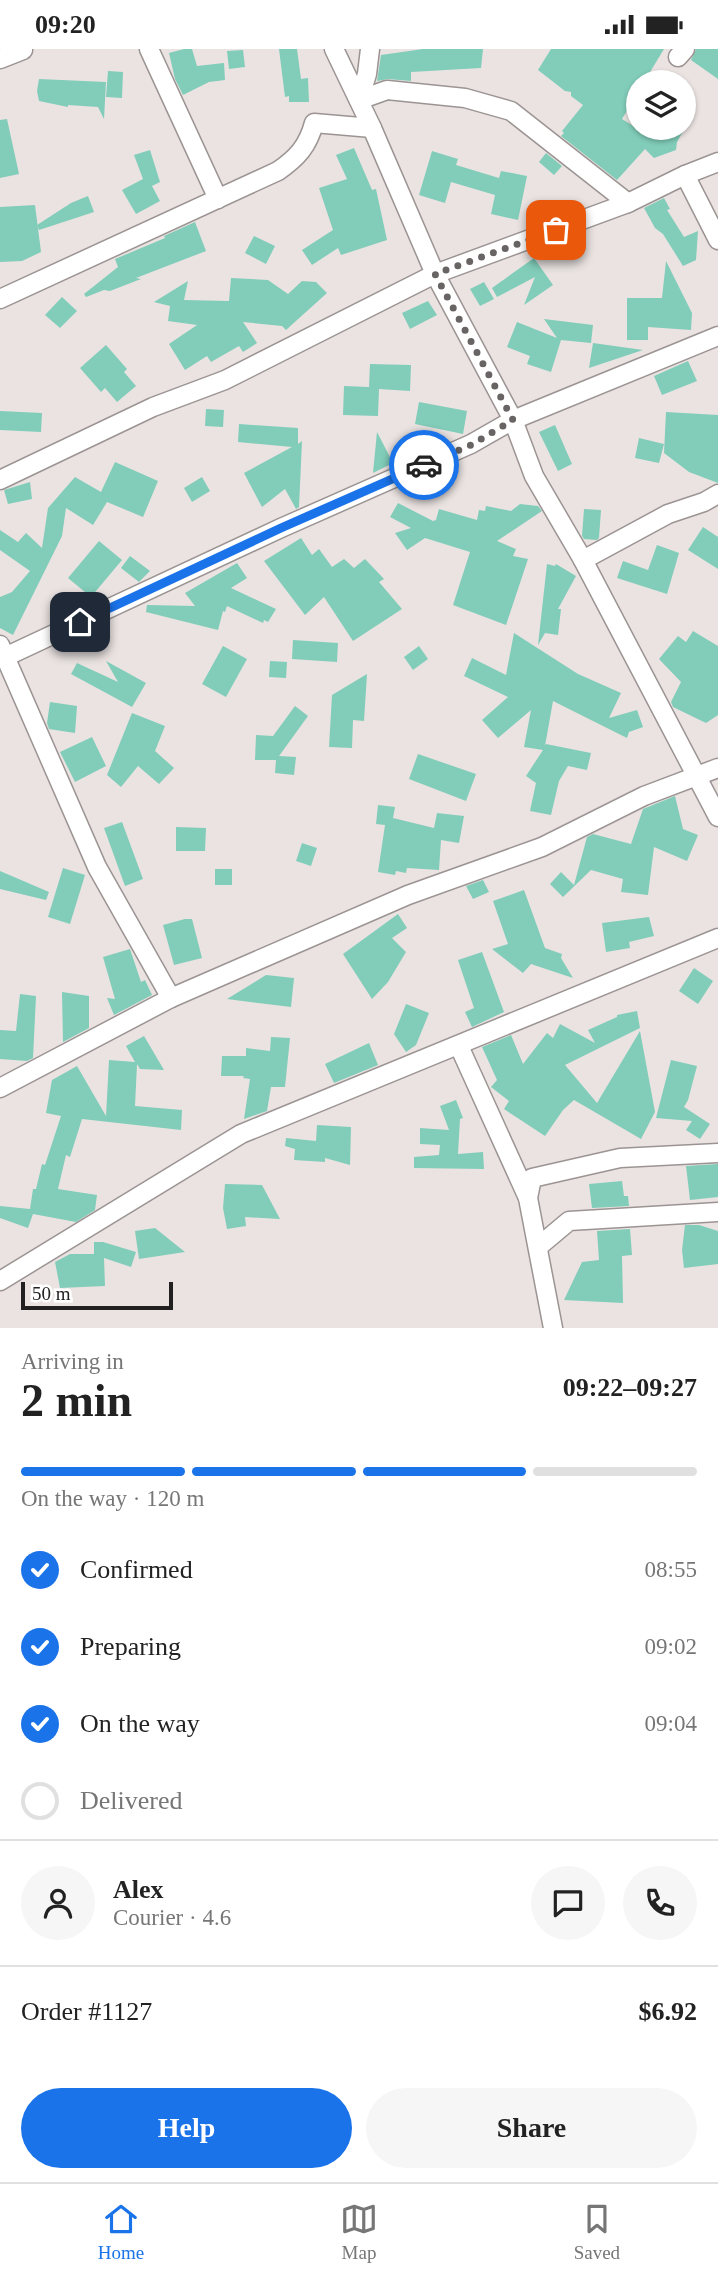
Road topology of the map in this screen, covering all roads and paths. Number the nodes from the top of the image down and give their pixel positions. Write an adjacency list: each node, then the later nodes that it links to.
1 (149, 49): 10 (street)
2 (334, 49): 6 (street)
3 (370, 49): 6 (street)
4 (23, 50): 5 (street)
5 (0, 59)
6 (359, 100): 7 (street); 11 (street)
7 (373, 128): 10 (street); 13 (street)
8 (718, 162): 9 (street)
9 (685, 175): 11 (street); 12 (street)
10 (218, 199): 14 (street)
11 (628, 203): 13 (street)
12 (718, 240)
13 (435, 274): 16 (street); 17 (street)
14 (0, 299)
15 (718, 336): 16 (street)
16 (513, 420): 19 (street); 20 (street)
17 (0, 480)
18 (718, 494): 19 (street)
19 (583, 560): 22 (street)
20 (2, 651): 25 (street)
21 (718, 768): 22 (street)
22 (698, 778): 23 (street); 25 (street)
23 (718, 817)
24 (718, 938): 26 (street)
25 (172, 998): 27 (street)
26 (459, 1046): 29 (street); 32 (street)
27 (0, 1088)
28 (718, 1153): 29 (street)
29 (528, 1198): 31 (street)
30 (718, 1212): 31 (street)
31 (538, 1247): 33 (street)
32 (0, 1281)
33 (553, 1328)

